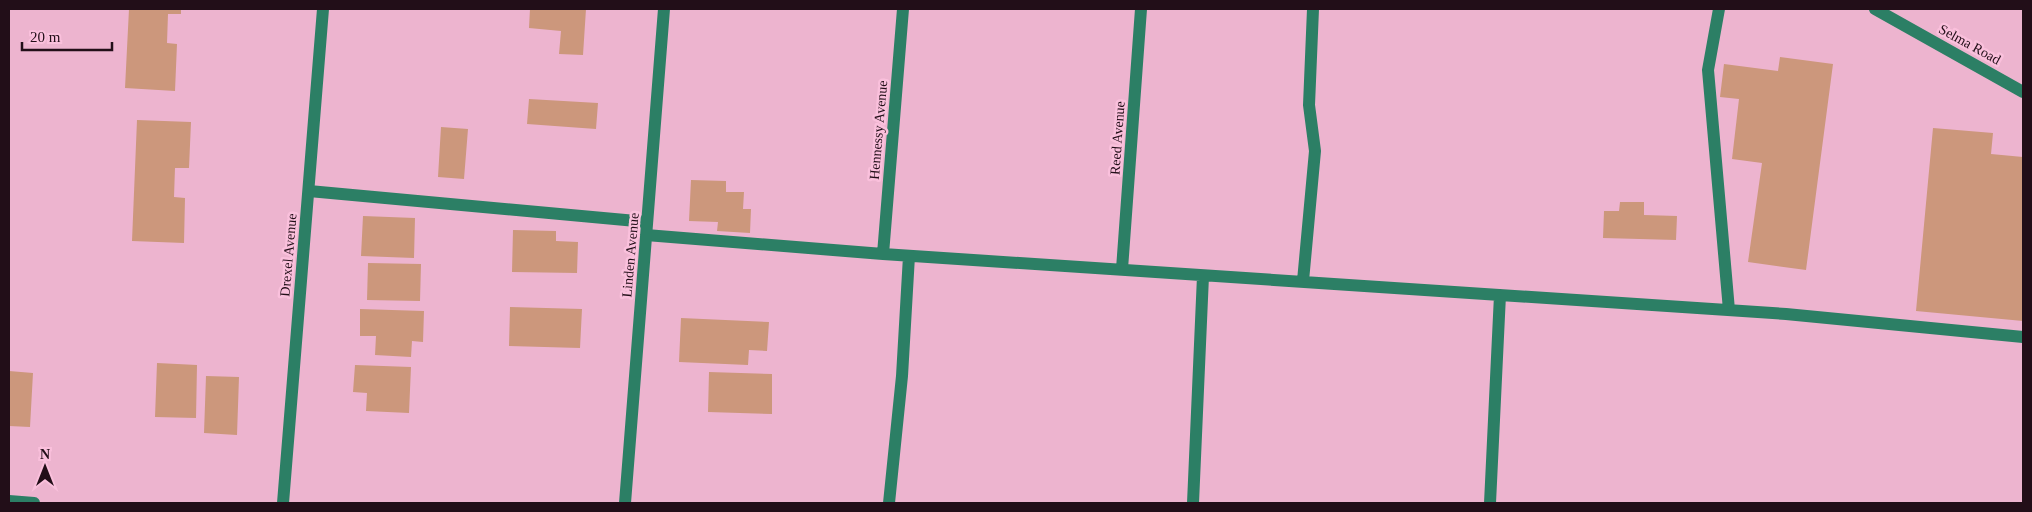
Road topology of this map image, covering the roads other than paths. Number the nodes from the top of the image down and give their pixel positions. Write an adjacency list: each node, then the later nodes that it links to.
1 (323, 9): 9 (street, Drexel Avenue)
2 (664, 9): 10 (street, Linden Avenue)
3 (903, 9): 11 (street, Hennessy Avenue)
4 (1141, 9): 13 (street, Reed Avenue)
5 (1313, 9): 15 (street)
6 (1719, 9): 17 (street)
7 (1875, 9): 8 (street, Selma Road)
8 (2023, 92)
9 (309, 191): 10 (street); 21 (street, Drexel Avenue)
10 (647, 228): 11 (street); 22 (street, Linden Avenue)
11 (883, 254): 12 (street)
12 (909, 256): 13 (street); 23 (street)
13 (1122, 269): 14 (street)
14 (1203, 276): 15 (street); 24 (street)
15 (1303, 281): 16 (street)
16 (1500, 294): 17 (street); 25 (street)
17 (1729, 310): 18 (street)
18 (2023, 337)
19 (9, 502): 20 (street)
20 (34, 503)
21 (283, 503)
22 (625, 503)
23 (890, 503)
24 (1193, 503)
25 (1490, 503)

